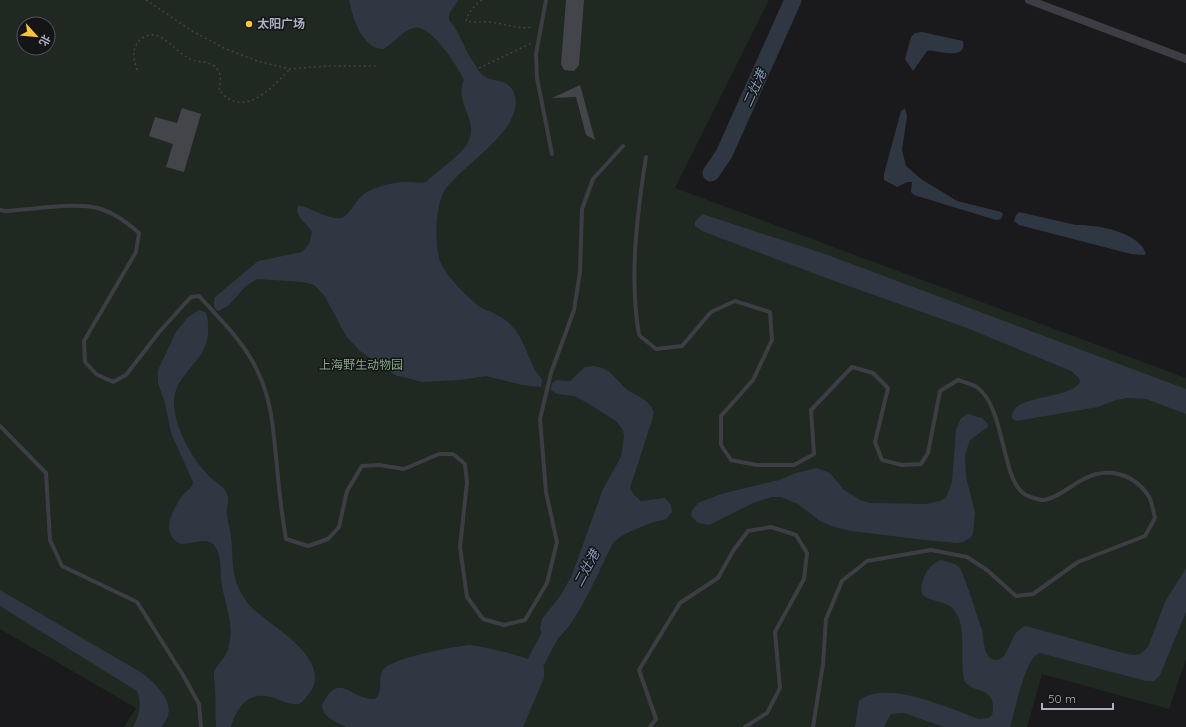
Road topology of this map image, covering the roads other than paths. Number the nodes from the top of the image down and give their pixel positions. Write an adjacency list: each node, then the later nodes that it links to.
1 (546, 0): 5 (lane)
2 (1029, 0): 3 (street)
3 (1186, 59)
4 (623, 146): 7 (lane)
5 (552, 154)
6 (646, 157): 12 (lane)
7 (0, 210)
8 (0, 426): 9 (lane)
9 (201, 727)
10 (650, 727): 11 (lane)
11 (745, 727)
12 (813, 727)

